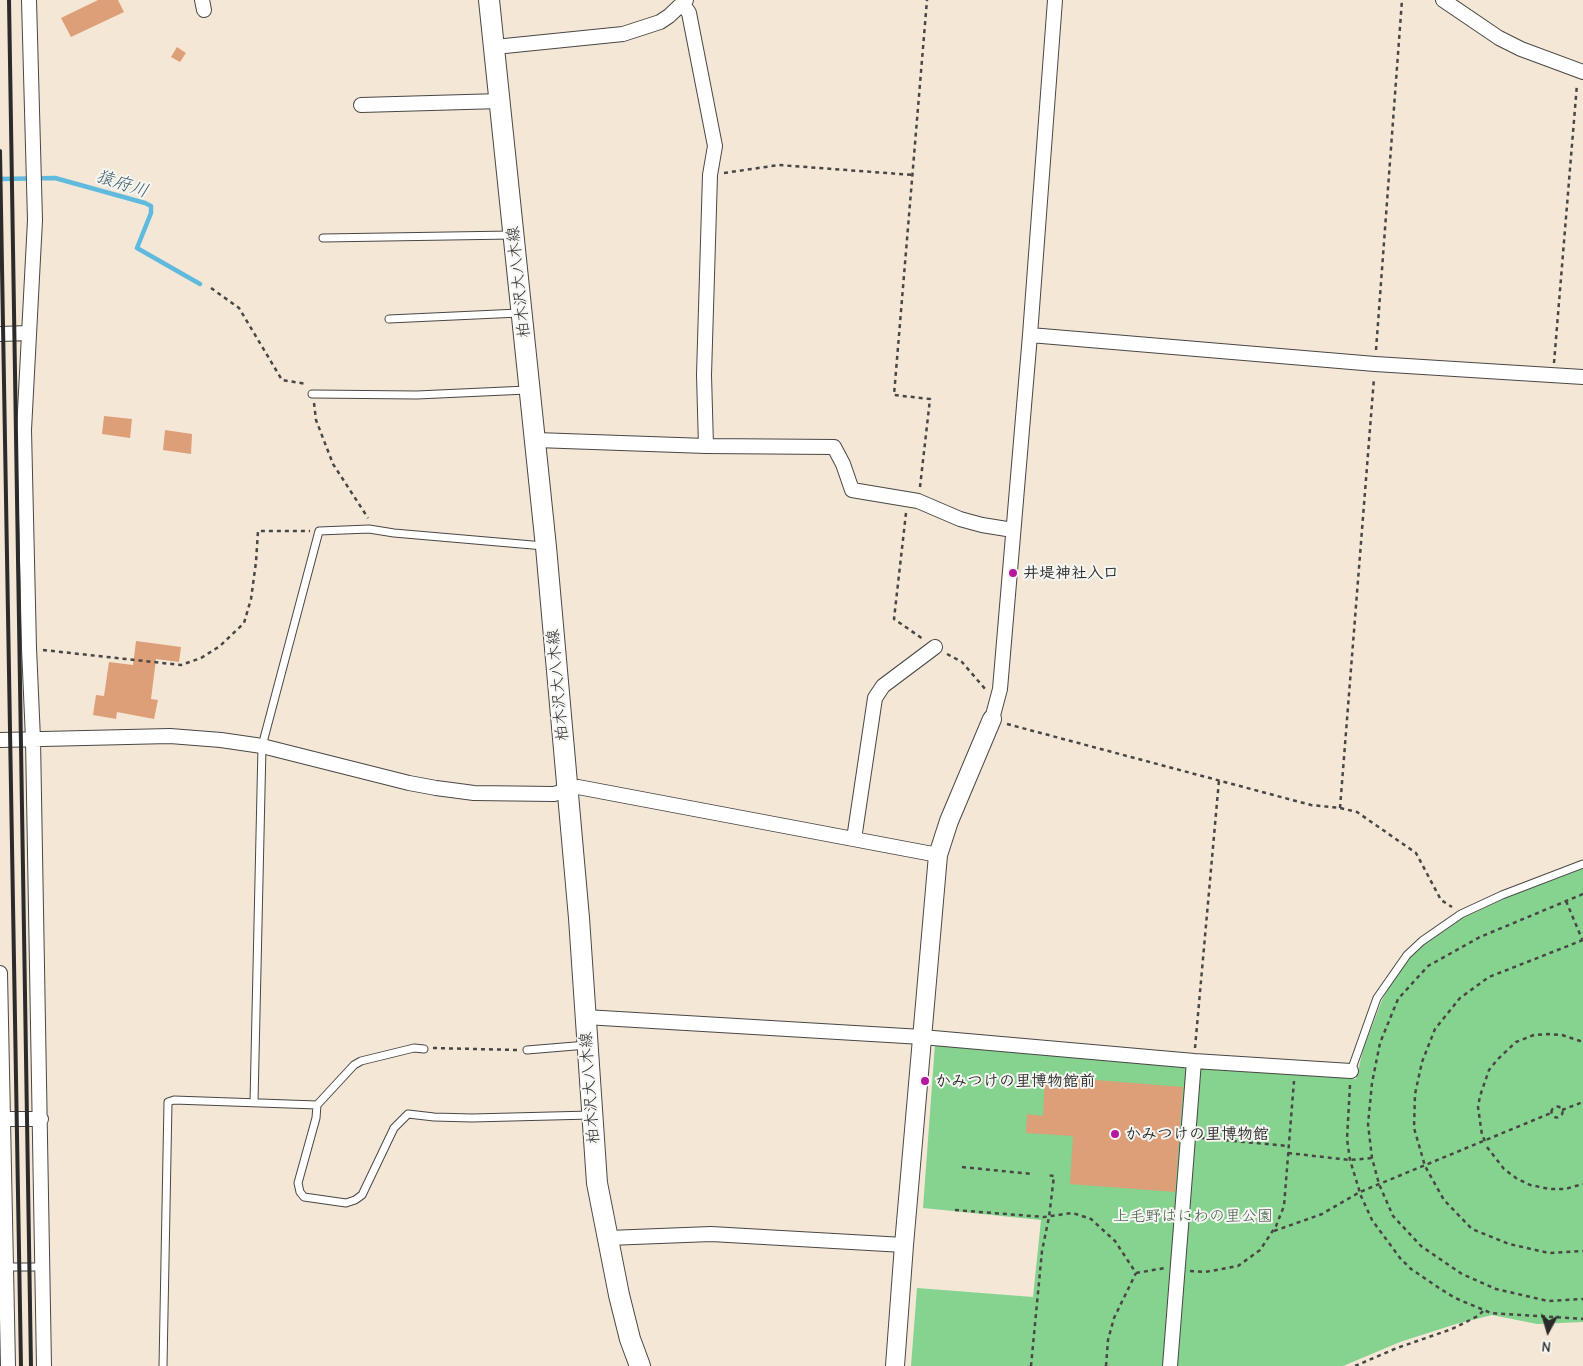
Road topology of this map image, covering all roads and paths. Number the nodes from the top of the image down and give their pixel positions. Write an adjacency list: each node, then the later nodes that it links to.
1 (29, 0): 20 (street)
2 (490, 0): 8 (main road, 柏木沢大八木線)
3 (927, 0): 13 (path)
4 (1055, 0): 21 (street)
5 (1402, 0): 22 (path)
6 (1443, 0): 9 (street)
7 (685, 2): 8 (street); 12 (street)
8 (495, 47): 10 (main road, 柏木沢大八木線)
9 (1581, 71): 23 (path)
10 (501, 101): 11 (street); 14 (main road, 柏木沢大八木線)
11 (361, 105)
12 (710, 174): 13 (path); 28 (street)
13 (913, 175): 29 (path)
14 (515, 235): 15 (lane); 17 (main road, 柏木沢大八木線)
15 (323, 238)
16 (211, 288): 26 (path)
17 (522, 313): 18 (lane); 25 (main road, 柏木沢大八木線)
18 (389, 319)
19 (0, 334): 20 (street)
20 (28, 334): 35 (street)
21 (1030, 335): 22 (street); 31 (street)
22 (1375, 364): 23 (street); 42 (path)
23 (1553, 375): 24 (street)
24 (1583, 377)
25 (530, 390): 26 (lane); 27 (main road, 柏木沢大八木線)
26 (312, 394): 30 (path)
27 (536, 440): 28 (street); 33 (main road, 柏木沢大八木線)
28 (706, 446): 29 (street)
29 (913, 500): 31 (street); 34 (path)
30 (369, 529): 32 (lane); 33 (lane)
31 (1013, 530): 36 (street)
32 (319, 531): 35 (path); 39 (lane)
33 (546, 546): 41 (main road, 柏木沢大八木線)
34 (935, 647): 36 (path); 43 (street)
35 (29, 648): 37 (street)
36 (994, 711): 40 (path); 44 (street)
37 (34, 739): 38 (street); 39 (street); 67 (street)
38 (0, 740)
39 (262, 746): 41 (street); 60 (lane)
40 (1219, 780): 42 (path); 57 (path)
41 (568, 791): 43 (street); 51 (main road, 柏木沢大八木線)
42 (1340, 808): 48 (path)
43 (854, 839): 44 (street)
44 (938, 855): 52 (street)
45 (1583, 864): 48 (lane)
46 (1583, 894): 47 (path)
47 (1566, 901): 49 (path); 73 (path)
48 (1461, 914): 59 (lane)
49 (1583, 940): 75 (path)
50 (0, 973): 66 (street)
51 (585, 1017): 52 (street); 54 (main road, 柏木沢大八木線)
52 (922, 1037): 57 (street); 86 (street)
53 (1583, 1042): 69 (path)
54 (587, 1046): 56 (lane); 65 (main road, 柏木沢大八木線)
55 (424, 1049): 56 (path); 62 (lane)
56 (527, 1050)
57 (1194, 1061): 58 (street); 68 (street)
58 (1295, 1068): 59 (street); 70 (path)
59 (1351, 1071): 74 (path)
60 (254, 1102): 62 (lane); 97 (lane)
61 (1583, 1102): 63 (path)
62 (317, 1105): 65 (lane)
63 (1562, 1110): 64 (path); 64 (path)
64 (1551, 1114): 69 (path)
65 (592, 1115): 85 (main road, 柏木沢大八木線)
66 (1, 1119): 67 (street); 88 (street)
67 (40, 1119): 89 (street)
68 (1188, 1138): 70 (path); 90 (street)
69 (1486, 1141): 75 (path)
70 (1289, 1146): 72 (path)
71 (1487, 1148): 80 (path)
72 (1288, 1153): 74 (path); 84 (path)
73 (1372, 1158): 74 (path); 79 (path)
74 (1350, 1160): 81 (path)
75 (1424, 1166): 79 (path); 87 (path)
76 (962, 1167): 77 (path)
77 (1032, 1174)
78 (1047, 1175): 83 (path)
79 (1379, 1184): 81 (path); 92 (path)
80 (1583, 1184)
81 (1360, 1192): 84 (path); 93 (path)
82 (955, 1210): 83 (path)
83 (1049, 1217): 91 (path); 100 (path)
84 (1272, 1232): 90 (path)
85 (608, 1238): 86 (street); 98 (main road, 柏木沢大八木線)
86 (904, 1245): 99 (street)
87 (1583, 1251)
88 (6, 1267): 89 (lane); 95 (street)
89 (41, 1267): 96 (street)
90 (1177, 1270): 91 (path); 102 (street)
91 (1136, 1273): 101 (path)
92 (1583, 1299)
93 (1483, 1311): 94 (path); 103 (path)
94 (1583, 1319)
95 (8, 1366)
96 (44, 1366)
97 (163, 1366)
98 (640, 1366)
99 (894, 1366)
100 (1031, 1366)
101 (1106, 1366)
102 (1170, 1366)
103 (1355, 1366)

